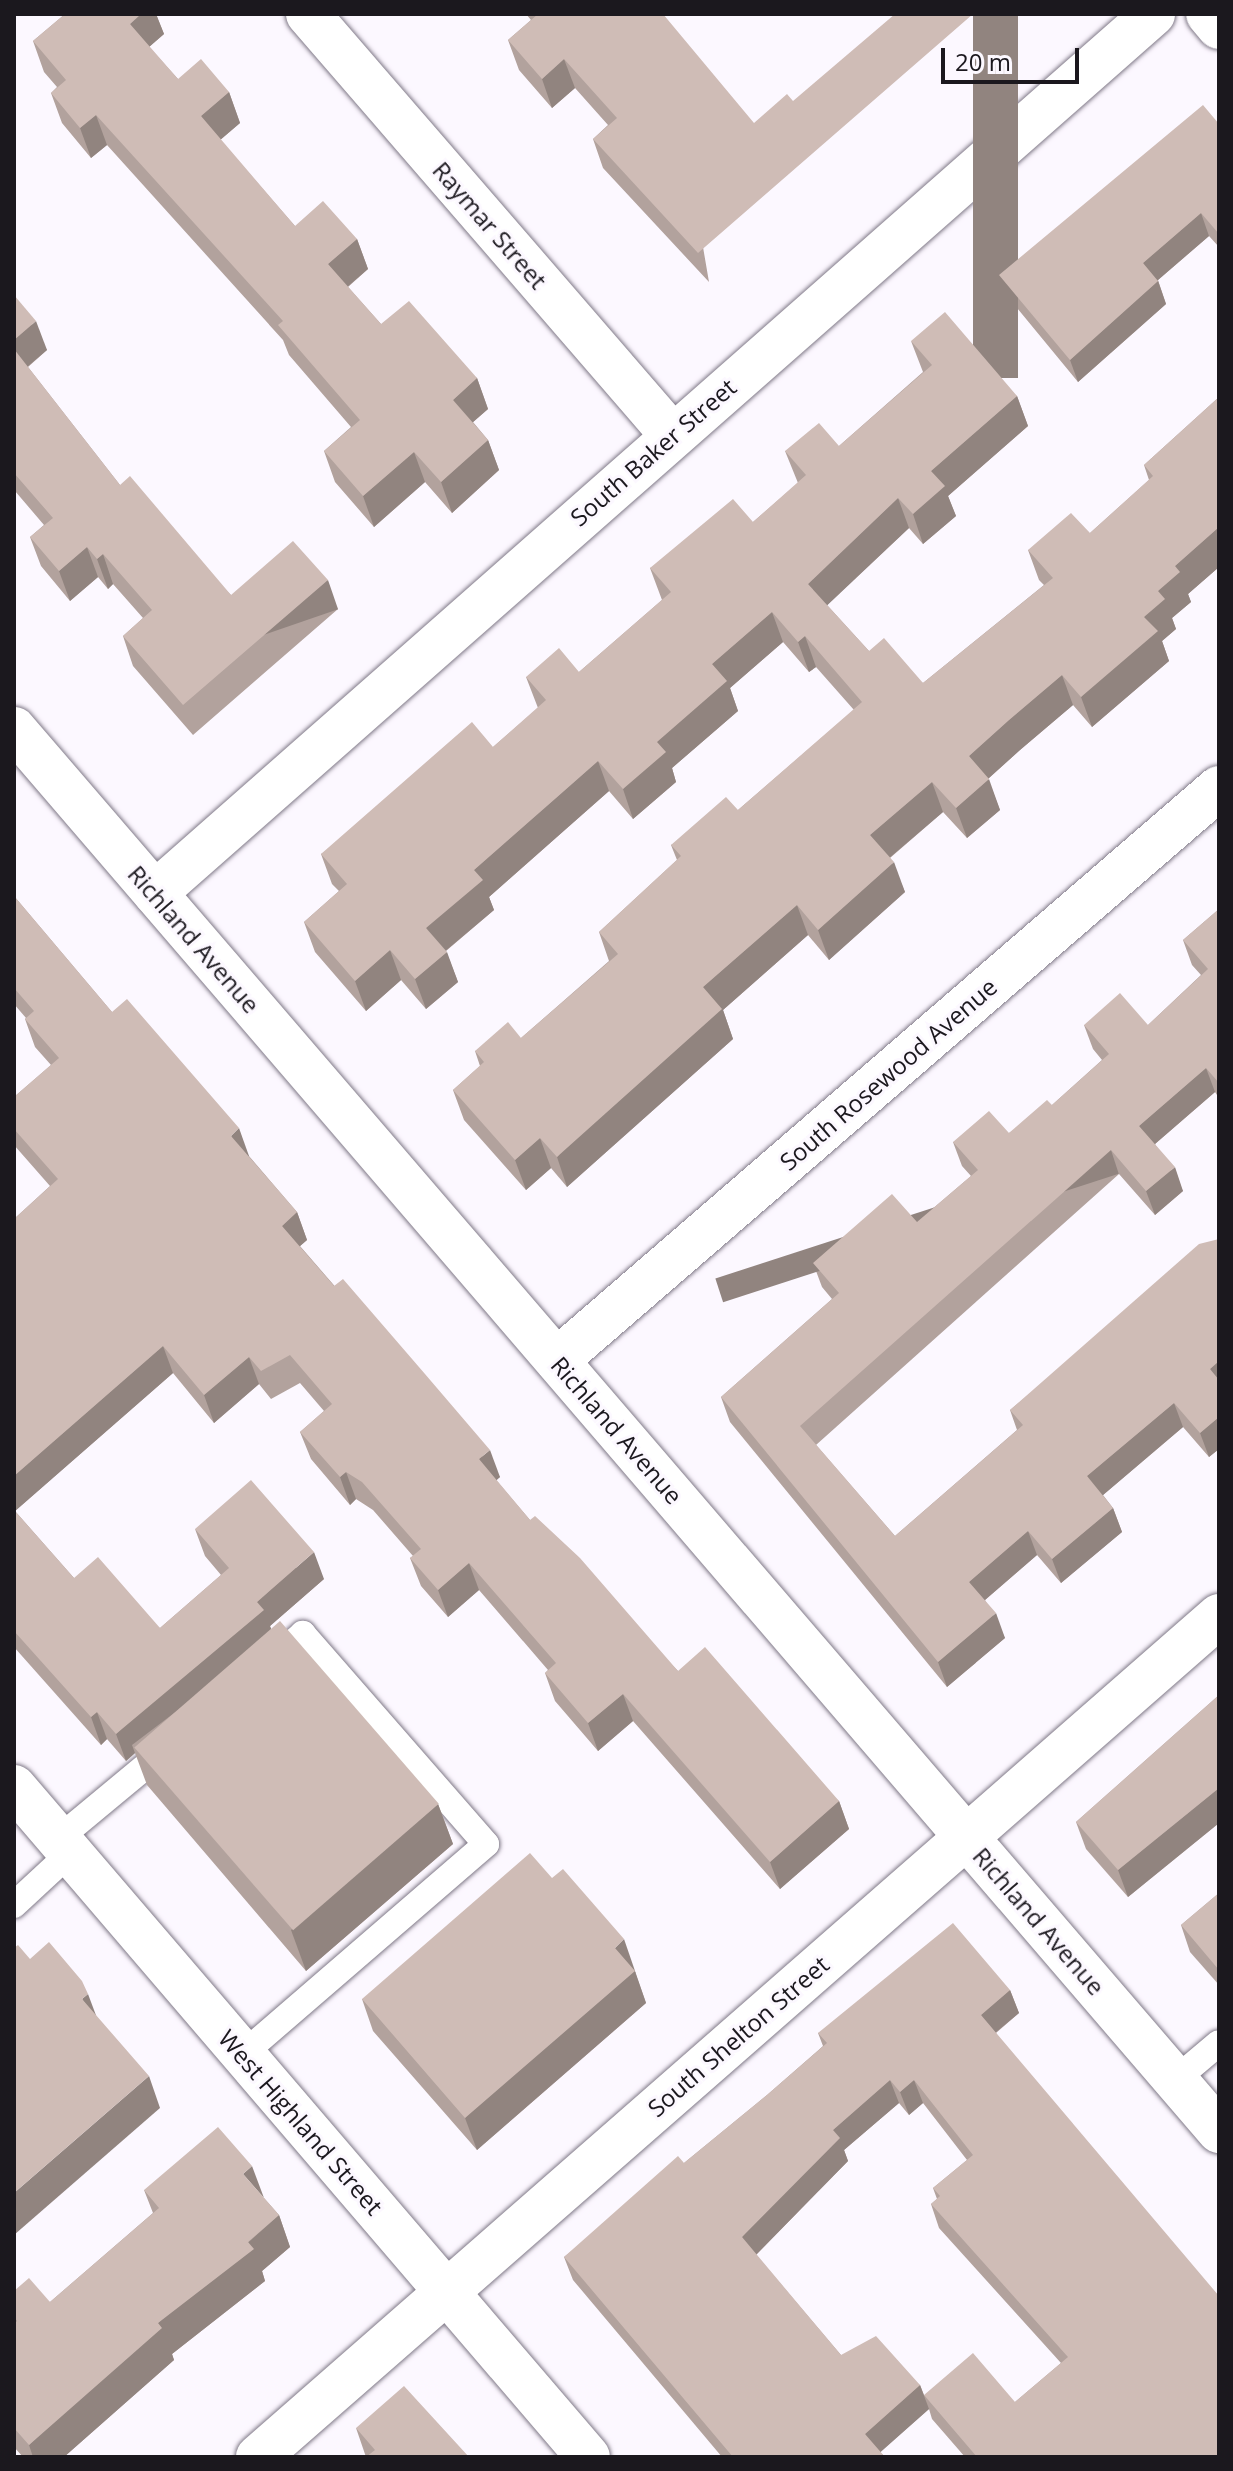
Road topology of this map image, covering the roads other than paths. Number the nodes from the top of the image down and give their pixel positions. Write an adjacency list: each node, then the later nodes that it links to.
1 (308, 14): 5 (street, Raymar Street)
2 (1153, 14): 5 (street, South Baker Street)
3 (1208, 14): 4 (street)
4 (1219, 27)
5 (672, 435): 8 (street, South Baker Street)
6 (14, 729): 8 (street, Richland Avenue)
7 (1219, 788): 9 (street, South Rosewood Avenue)
8 (155, 893): 9 (street, Richland Avenue)
9 (557, 1360): 14 (street, Richland Avenue)
10 (1219, 1616): 14 (street, South Shelton Street)
11 (242, 1686): 18 (lane)
12 (193, 1727): 15 (lane)
13 (14, 1787): 15 (street, West Highland Street)
14 (965, 1836): 19 (street, Richland Avenue); 21 (street, South Shelton Street)
15 (64, 1846): 16 (lane); 18 (street, West Highland Street)
16 (14, 1905)
17 (1219, 2043): 19 (lane)
18 (243, 2054): 21 (street, West Highland Street)
19 (1175, 2080): 20 (street, Richland Avenue)
20 (1219, 2131)
21 (447, 2292): 22 (street, South Shelton Street); 23 (street, West Highland Street)
22 (258, 2457)
23 (588, 2457)

